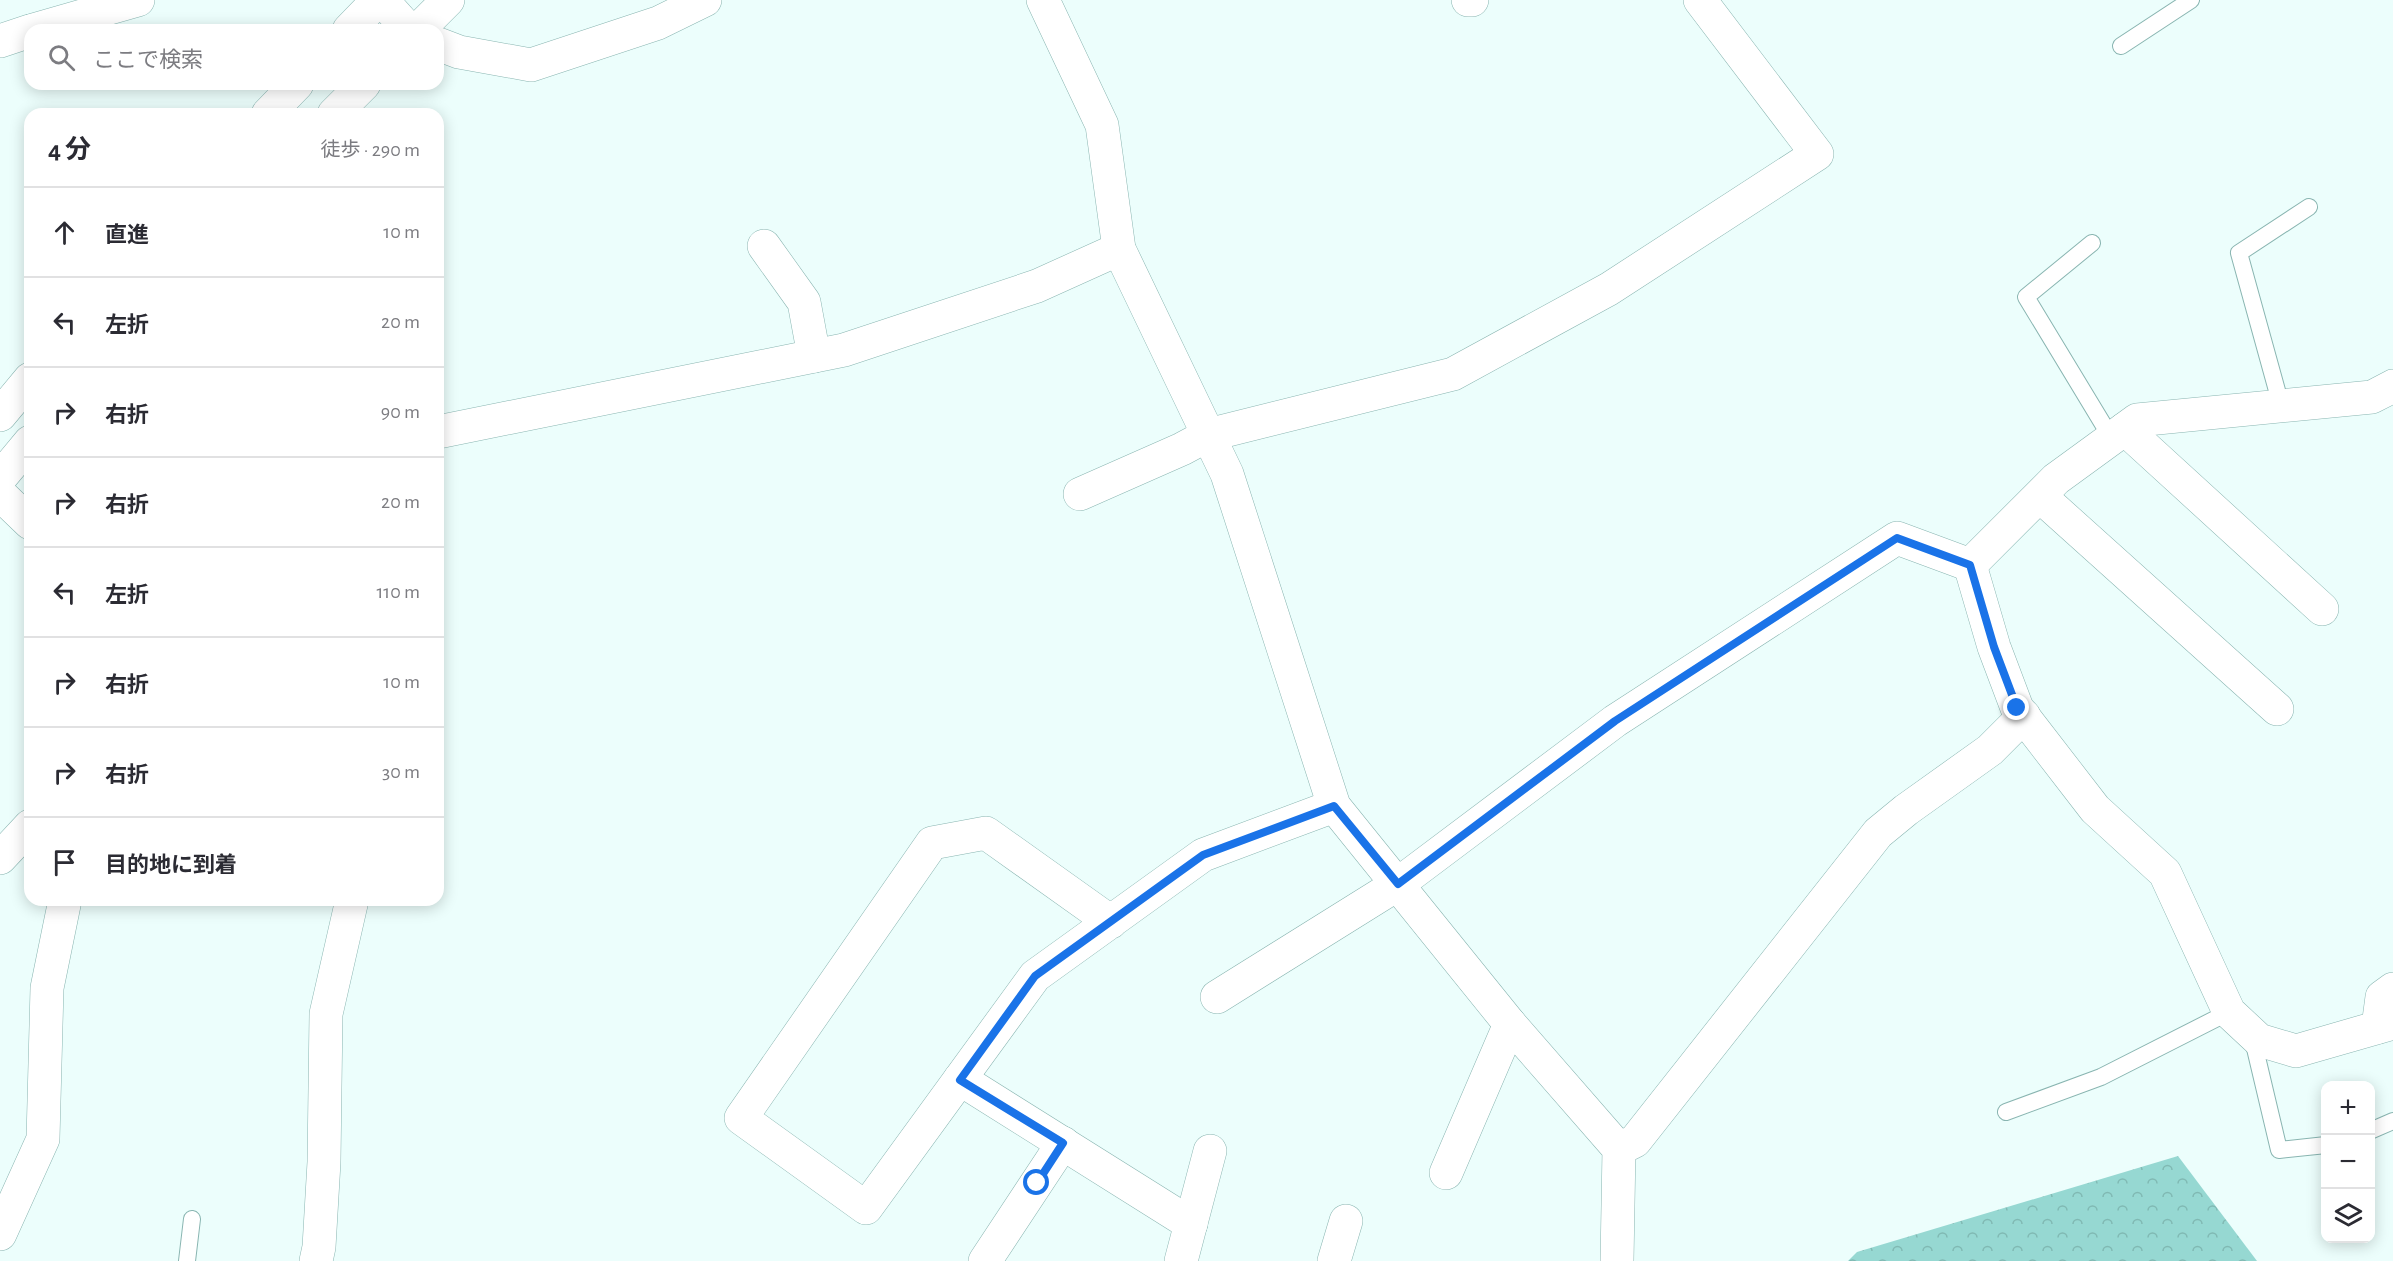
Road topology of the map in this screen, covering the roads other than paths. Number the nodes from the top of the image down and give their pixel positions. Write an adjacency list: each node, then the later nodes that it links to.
1 (136, 0): 8 (street)
2 (380, 0): 9 (street); 10 (street)
3 (448, 0): 11 (street)
4 (705, 0): 14 (street)
5 (1043, 0): 23 (street)
6 (1700, 0): 31 (street)
7 (2191, 0): 15 (lane)
8 (50, 24)
9 (355, 24)
10 (403, 24)
11 (424, 24)
12 (24, 32): 13 (street)
13 (0, 41)
14 (444, 46)
15 (2121, 46)
16 (291, 90): 18 (street)
17 (358, 90): 19 (street)
18 (274, 108)
19 (340, 108)
20 (2309, 207): 27 (lane)
21 (2092, 243): 30 (lane)
22 (764, 246): 24 (street)
23 (1119, 249): 24 (street); 31 (street)
24 (814, 356): 29 (street)
25 (24, 386): 28 (street)
26 (2393, 386): 27 (street)
27 (2281, 405): 30 (street)
28 (0, 415)
29 (444, 431)
30 (2118, 434): 36 (street); 39 (street)
31 (1208, 435): 35 (street); 42 (street)
32 (24, 449): 33 (street)
33 (0, 478)
34 (0, 494): 37 (street)
35 (1080, 494)
36 (2040, 496): 38 (street); 40 (street)
37 (24, 517)
38 (1970, 565): 41 (street); 45 (street)
39 (2322, 609)
40 (2277, 709)
41 (2024, 716): 51 (street); 60 (street)
42 (1334, 806): 45 (street); 48 (street)
43 (24, 832): 44 (street)
44 (0, 858)
45 (1398, 884): 50 (street); 52 (street)
46 (64, 906): 66 (street)
47 (351, 906): 68 (street)
48 (1111, 922): 54 (street); 54 (street)
49 (2393, 989): 53 (street)
50 (1217, 997)
51 (2240, 1023): 53 (street); 55 (lane); 59 (lane)
52 (1510, 1024): 60 (street); 62 (street)
53 (2386, 1025)
54 (960, 1080): 58 (street)
55 (2006, 1112)
56 (2393, 1121): 57 (lane)
57 (2375, 1129)
58 (1063, 1143): 65 (street); 69 (street)
59 (2321, 1145)
60 (1619, 1149): 72 (street)
61 (1210, 1151): 65 (street)
62 (1446, 1173)
63 (192, 1220): 67 (lane)
64 (1346, 1221): 71 (street)
65 (1191, 1224): 70 (street)
66 (0, 1234)
67 (187, 1261)
68 (316, 1261)
69 (985, 1261)
70 (1181, 1261)
71 (1334, 1261)
72 (1617, 1261)

